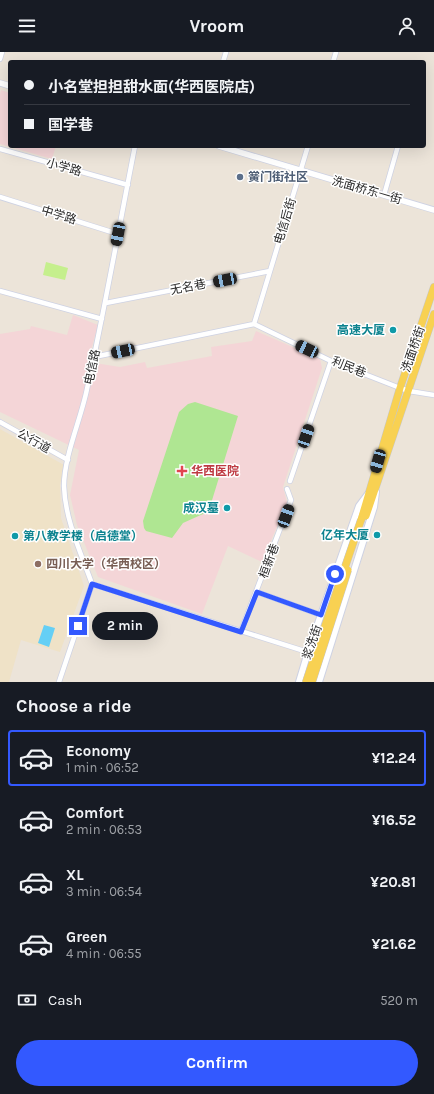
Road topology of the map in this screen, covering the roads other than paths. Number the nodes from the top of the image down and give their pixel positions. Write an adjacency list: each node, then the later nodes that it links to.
1 (2, 52): 2 (street)
2 (0, 59)
3 (135, 148): 9 (street, 电信路)
4 (225, 148): 8 (street, 洗面桥东一街)
5 (307, 148): 8 (street, 电信后街)
6 (397, 148): 10 (street)
7 (0, 149): 9 (street, 小学路)
8 (300, 171): 10 (street, 洗面桥东一街); 14 (street, 电信后街)
9 (128, 185): 13 (street, 电信路)
10 (384, 195): 12 (street, 洗面桥东一街)
11 (0, 197): 13 (street, 中学路)
12 (434, 210)
13 (118, 234): 17 (street, 电信路)
14 (270, 270): 17 (street, 无名巷); 20 (street)
15 (434, 287): 23 (main road, 洗面桥街)
16 (0, 290): 19 (street)
17 (106, 303): 19 (street, 电信路)
18 (434, 314): 24 (main road, 洗面桥街)
19 (102, 319): 21 (street, 电信路)
20 (254, 324): 21 (street); 22 (street, 利民巷)
21 (94, 357): 27 (street, 电信路)
22 (332, 361): 23 (street, 利民巷); 28 (street)
23 (400, 388): 24 (street, 利民巷); 30 (main road, 浆洗街)
24 (409, 391): 25 (street, 利民巷); 30 (main road, 浆洗街)
25 (434, 395)
26 (0, 422): 27 (street, 公行道)
27 (68, 460): 32 (street, 电信路)
28 (290, 482)
29 (287, 490): 33 (street, 桓新巷)
30 (373, 491): 31 (main road, 浆洗街); 34 (main road, 浆洗街); 37 (main road, 浆洗街)
31 (363, 520): 40 (main road, bridge); 41 (main road, bridge)
32 (92, 584): 35 (street); 38 (street)
33 (257, 592): 34 (street); 35 (street, 桓新巷)
34 (321, 615): 36 (main road, 浆洗街)
35 (241, 632): 36 (street)
36 (308, 652): 37 (street); 39 (main road, 浆洗街)
37 (326, 658): 42 (main road, 浆洗街)
38 (59, 682)
39 (299, 682)
40 (306, 682)
41 (312, 682)
42 (319, 682)

